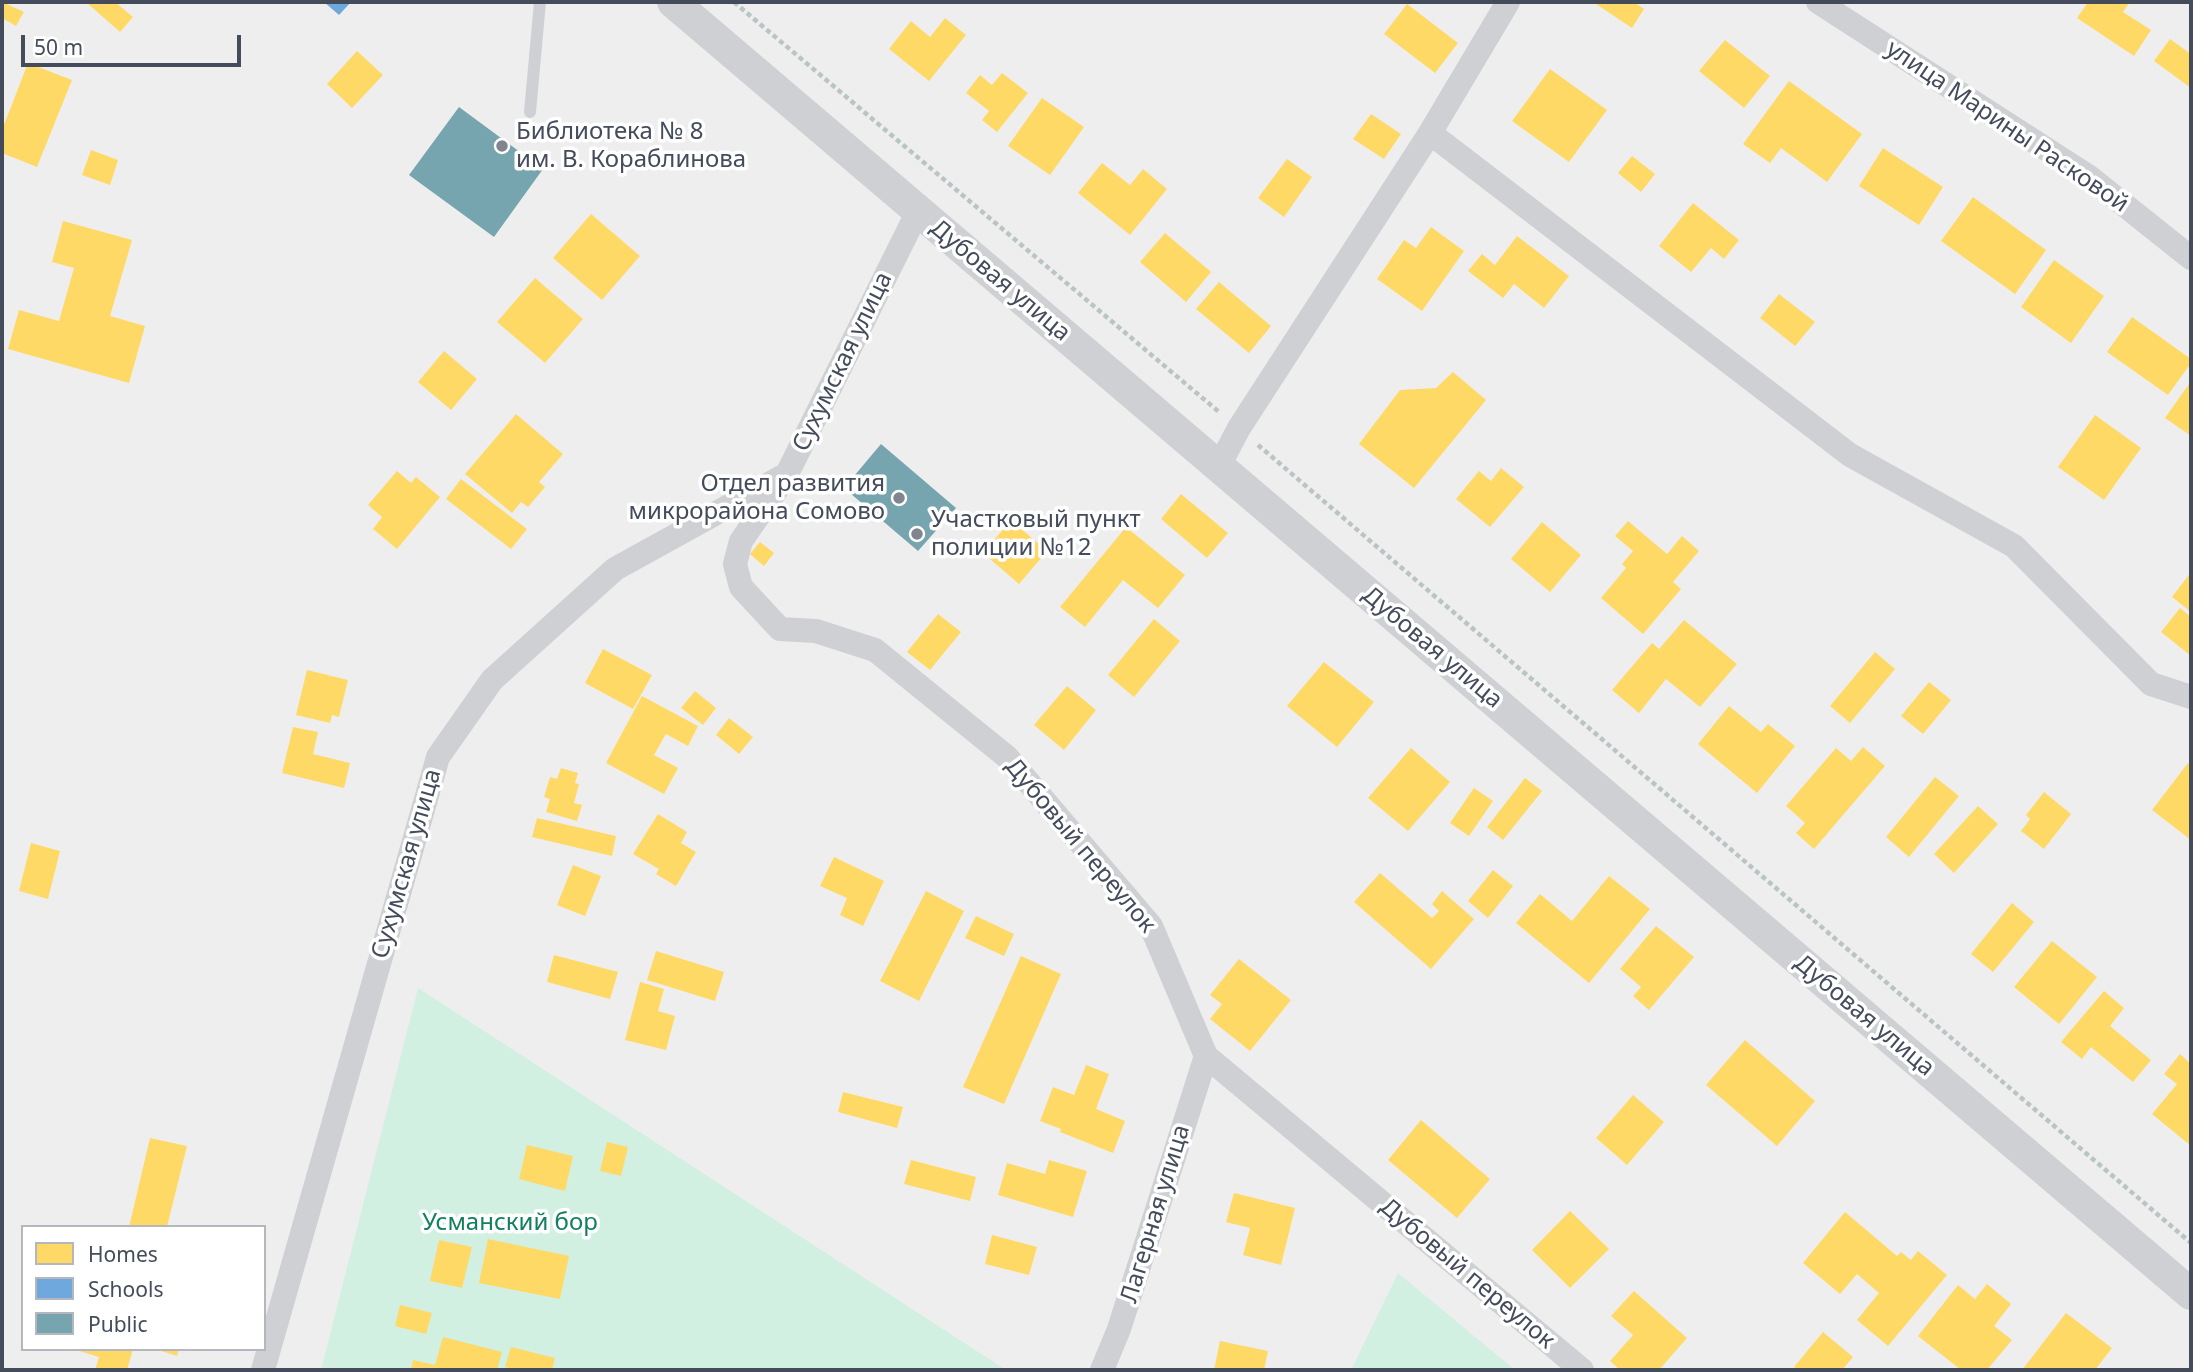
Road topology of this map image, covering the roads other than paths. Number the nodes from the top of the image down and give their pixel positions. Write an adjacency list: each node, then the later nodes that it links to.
1 (540, 2): 5 (lane)
2 (673, 2): 7 (street, Дубовая улица)
3 (1508, 2): 6 (street)
4 (1818, 2): 8 (street, улица Марины Расковой)
5 (530, 111)
6 (1430, 133): 9 (street); 11 (street)
7 (918, 211): 9 (street, Дубовая улица); 10 (street, Сухумская улица)
8 (2191, 258)
9 (1219, 466): 13 (street, Дубовая улица)
10 (787, 474): 12 (street, Дубовый переулок); 14 (street, Сухумская улица)
11 (2191, 697)
12 (1206, 1056): 15 (street, Лагерная улица); 16 (street, Дубовый переулок)
13 (2191, 1294)
14 (263, 1370)
15 (1102, 1370)
16 (1581, 1370)

